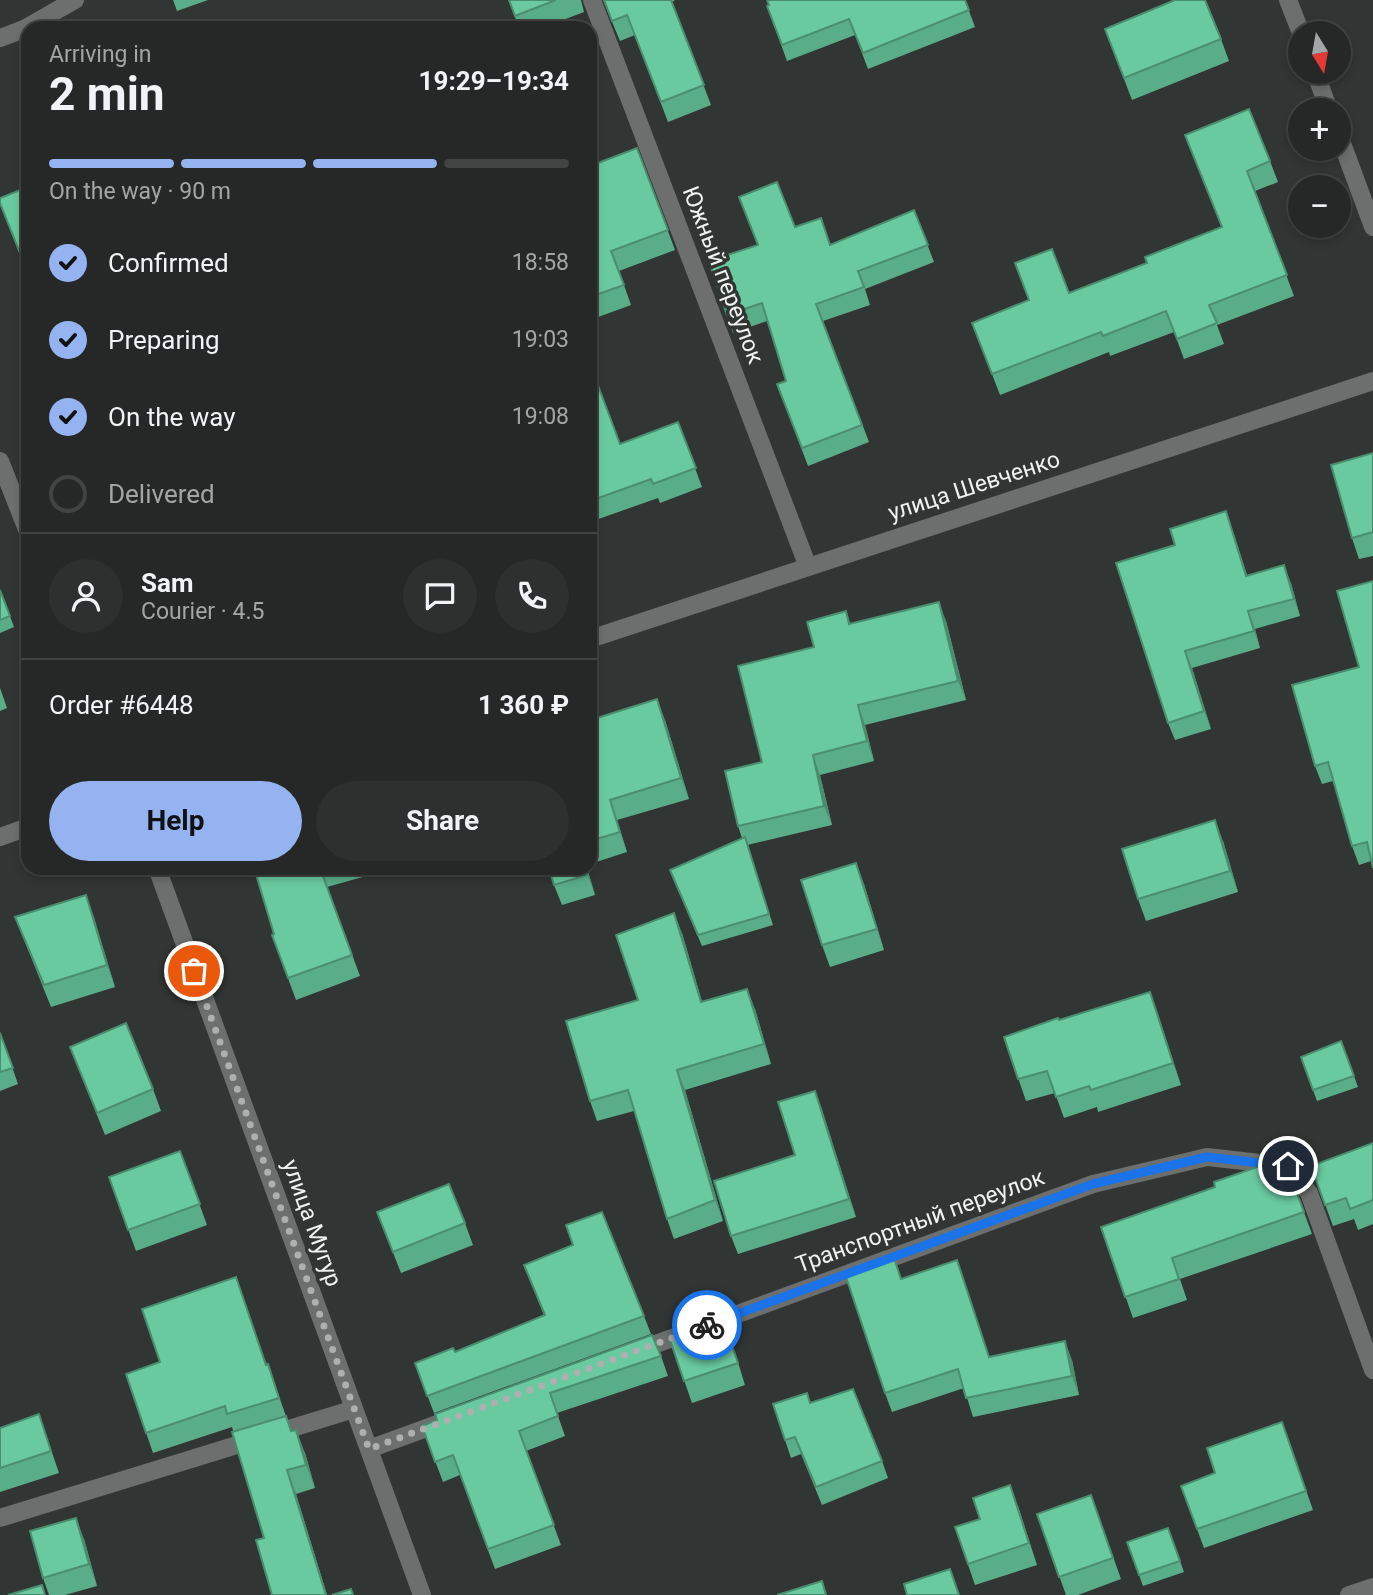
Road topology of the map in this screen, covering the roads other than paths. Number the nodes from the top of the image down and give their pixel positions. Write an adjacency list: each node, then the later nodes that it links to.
1 (75, 0): 4 (street)
2 (592, 0): 13 (street, Южный переулок)
3 (1288, 0): 5 (street)
4 (38, 21)
5 (1296, 21)
6 (21, 30): 7 (street)
7 (0, 38)
8 (1349, 161): 9 (street)
9 (1373, 227)
10 (1373, 381): 13 (street, улица Шевченко)
11 (0, 461): 12 (street)
12 (21, 514)
13 (808, 567): 14 (street, улица Шевченко)
14 (597, 637)
15 (21, 830): 16 (street)
16 (0, 837)
17 (160, 875): 20 (street, улица Мугур)
18 (618, 1358): 19 (street, Транспортный переулок)
19 (1373, 1370)
20 (354, 1409): 22 (street, улица Мугур); 23 (street)
21 (460, 1416): 22 (street)
22 (369, 1449): 25 (street, улица Мугур)
23 (0, 1518)
24 (1373, 1587): 26 (street)
25 (422, 1595)
26 (1349, 1595)

